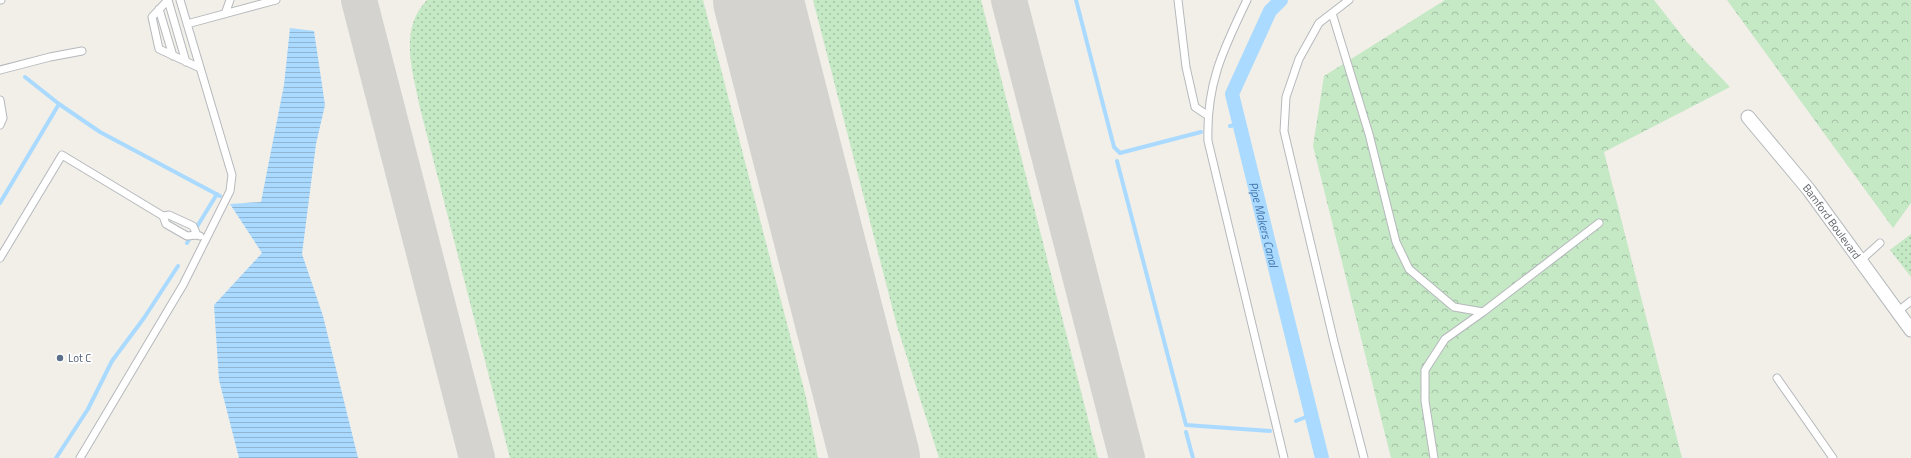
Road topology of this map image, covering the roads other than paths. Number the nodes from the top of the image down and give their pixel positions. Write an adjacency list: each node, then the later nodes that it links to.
1 (168, 0): 8 (lane); 14 (lane)
2 (180, 0): 11 (lane)
3 (230, 0): 10 (lane)
4 (276, 0): 10 (lane)
5 (1178, 0): 18 (lane)
6 (1247, 0): 18 (lane)
7 (1348, 0): 9 (lane)
8 (159, 9): 13 (lane); 13 (lane)
9 (1332, 13): 29 (lane); 35 (lane)
10 (225, 14): 11 (lane)
11 (187, 24): 15 (lane)
12 (82, 51): 16 (lane)
13 (173, 56): 14 (lane)
14 (186, 62): 15 (lane)
15 (200, 68): 24 (lane)
16 (0, 70)
17 (0, 100): 20 (lane)
18 (1207, 115): 34 (lane)
19 (1748, 117): 27 (street, Bamford Boulevard)
20 (0, 125)
21 (163, 216): 23 (lane); 23 (lane); 26 (lane)
22 (1599, 224): 29 (lane)
23 (197, 235): 24 (lane)
24 (205, 240): 33 (lane)
25 (1880, 243): 27 (lane)
26 (0, 258)
27 (1860, 261): 30 (street, Bamford Boulevard)
28 (1911, 300): 30 (lane)
29 (1483, 312): 36 (lane)
30 (1897, 312): 31 (street, Bamford Boulevard)
31 (1911, 330)
32 (1777, 378): 37 (lane)
33 (80, 458)
34 (1284, 458)
35 (1364, 458)
36 (1434, 458)
37 (1833, 458)

